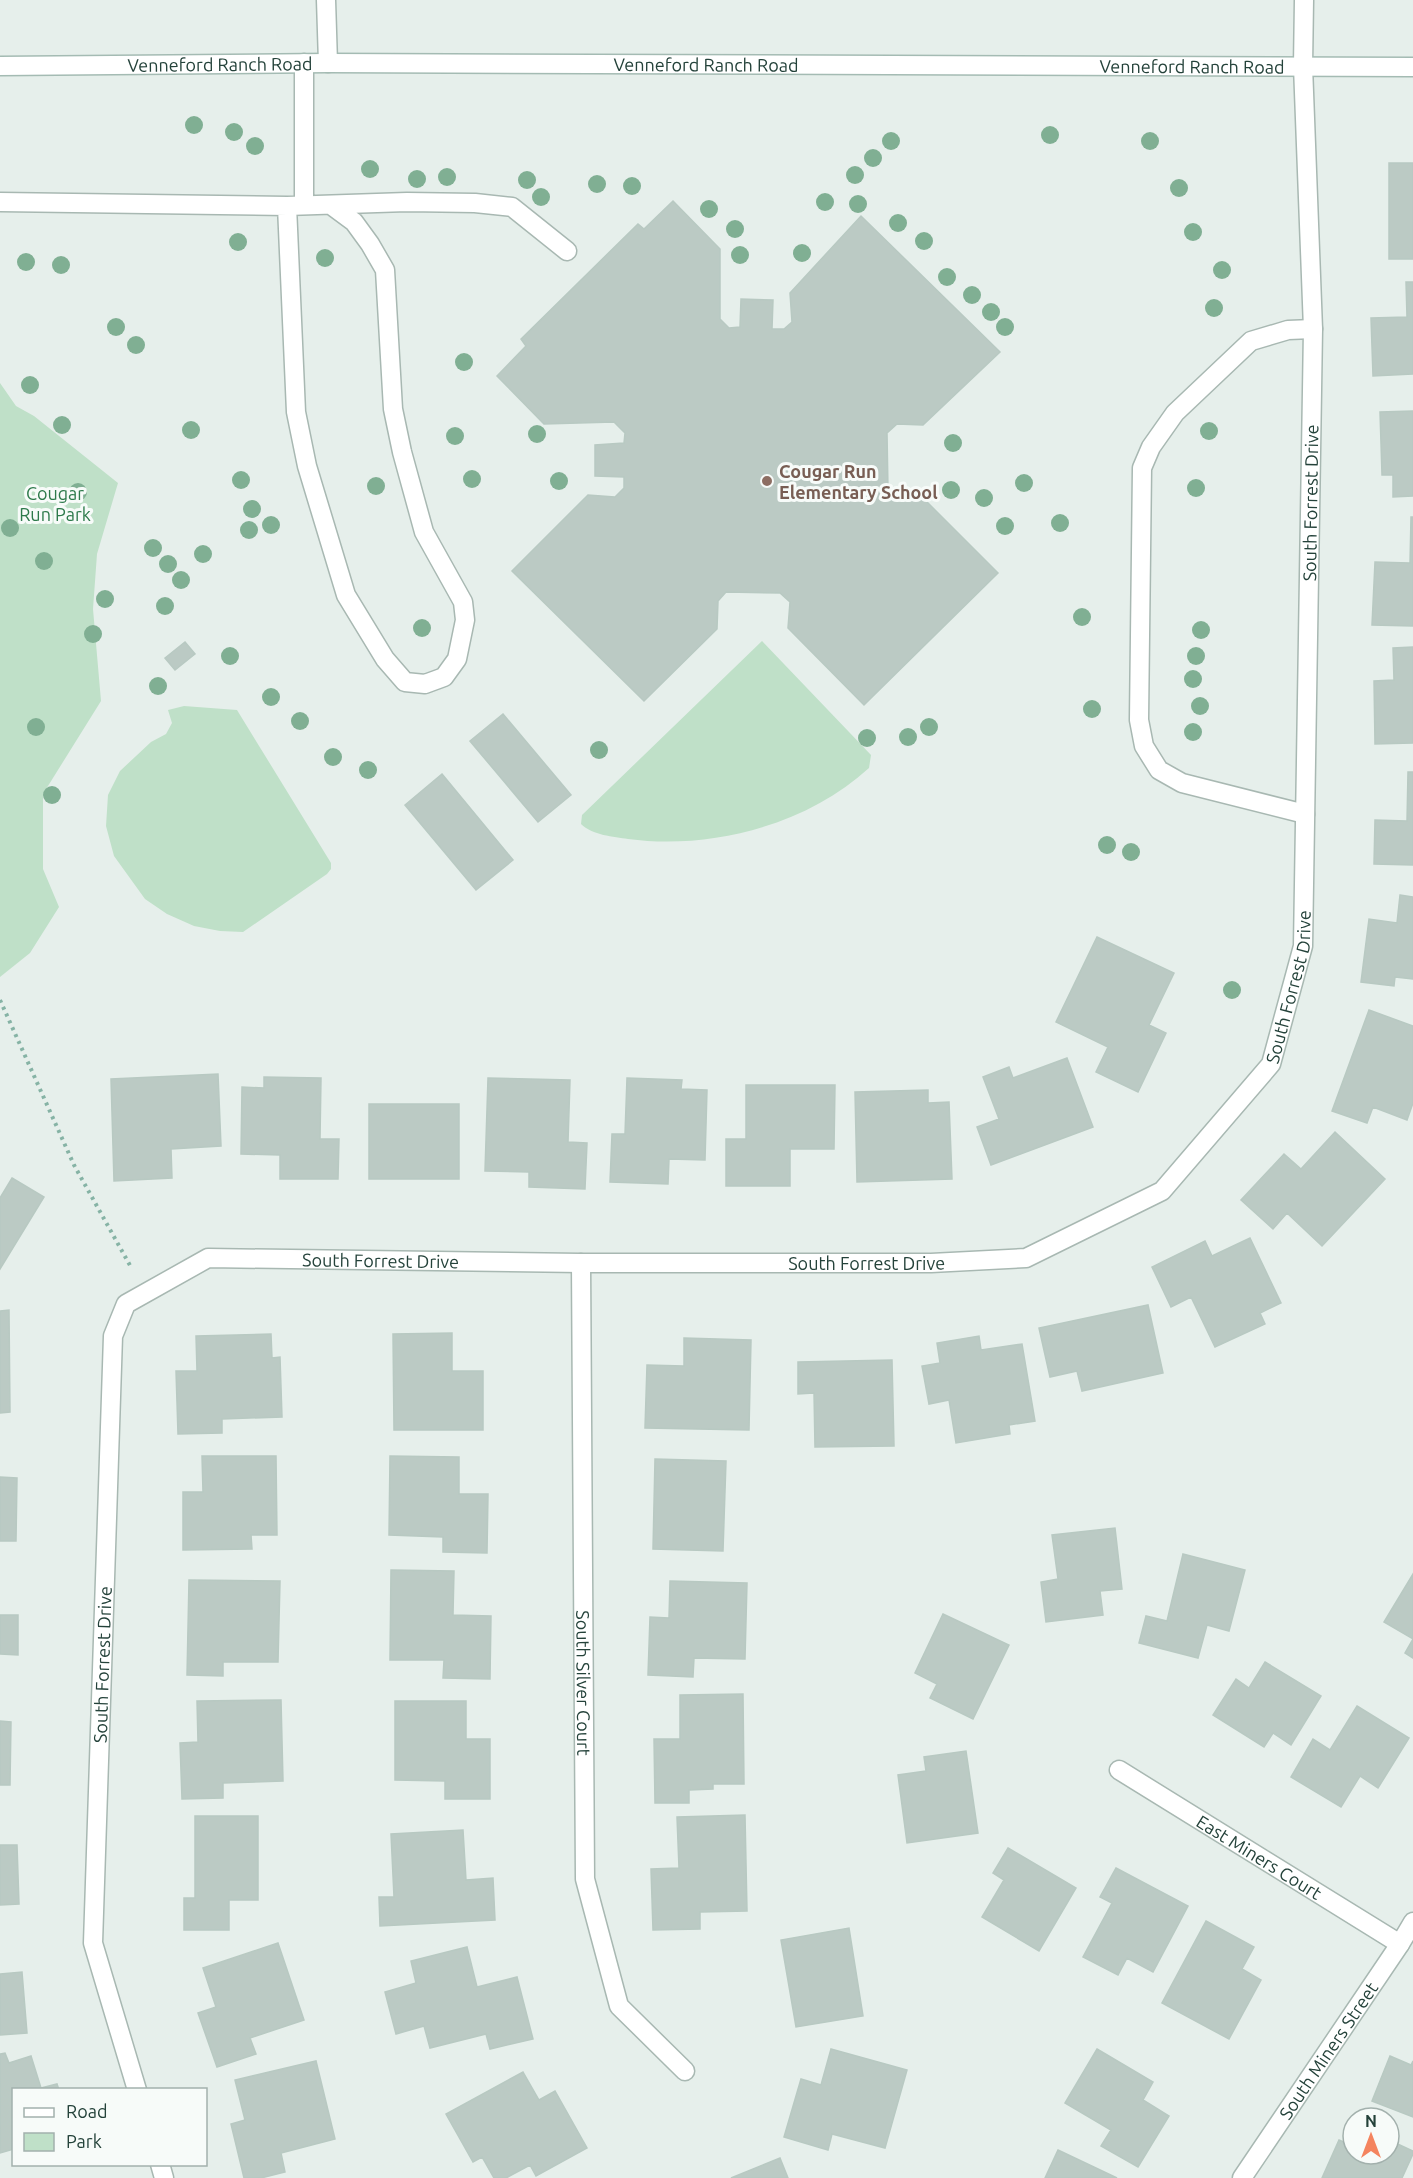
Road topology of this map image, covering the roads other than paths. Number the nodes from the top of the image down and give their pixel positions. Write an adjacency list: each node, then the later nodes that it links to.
1 (326, 0): 4 (street)
2 (1304, 0): 6 (street, South Forrest Drive)
3 (304, 63): 4 (street, Venneford Ranch Road); 5 (street, Venneford Ranch Road); 10 (street)
4 (328, 63): 6 (street, Venneford Ranch Road)
5 (0, 66)
6 (1304, 66): 7 (street, Venneford Ranch Road); 12 (street, South Forrest Drive)
7 (1413, 67)
8 (0, 202): 10 (street)
9 (331, 204): 10 (street); 10 (street); 11 (street)
10 (296, 206)
11 (567, 251)
12 (1313, 329): 13 (street, South Forrest Drive); 13 (street)
13 (1305, 814): 14 (street, South Forrest Drive)
14 (581, 1263): 18 (street, South Silver Court); 19 (street, South Forrest Drive)
15 (1119, 1770): 17 (street, East Miners Court)
16 (1413, 1922): 17 (street, South Miners Street)
17 (1400, 1944): 20 (street, South Miners Street)
18 (685, 2071)
19 (136, 2088)
20 (1242, 2178)

